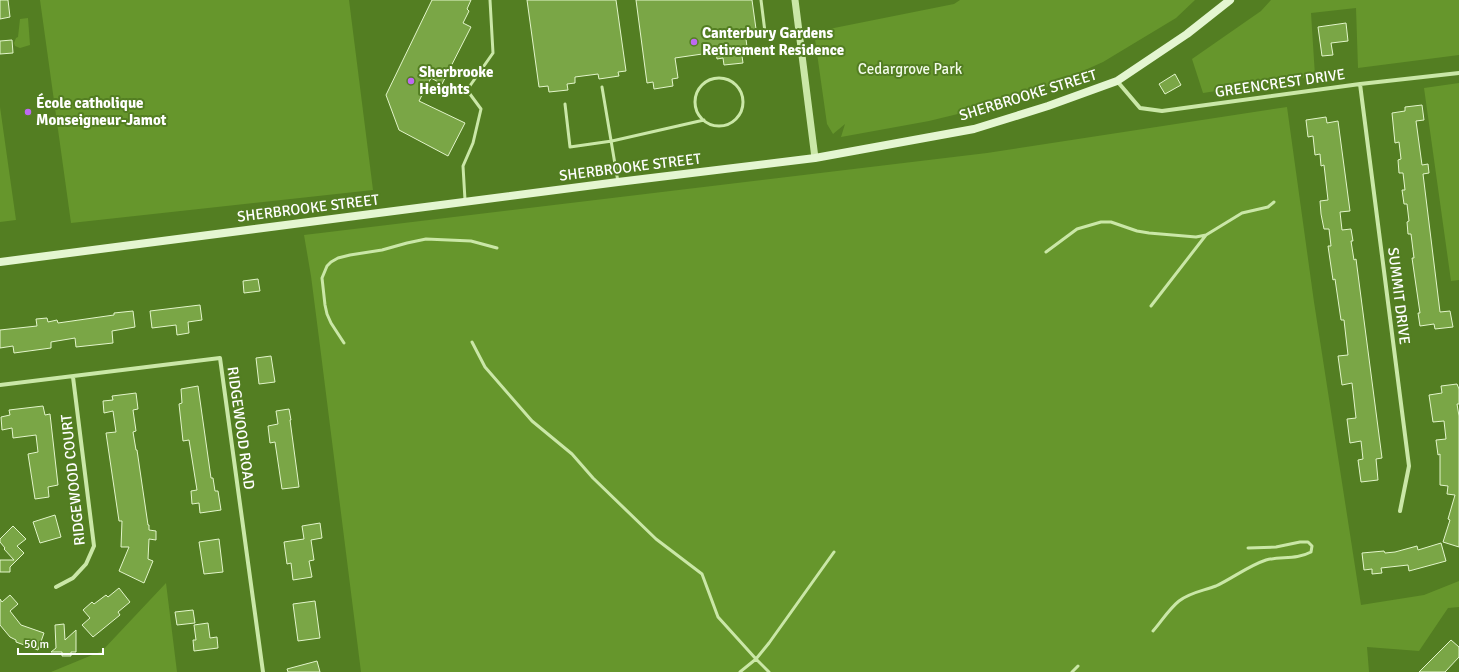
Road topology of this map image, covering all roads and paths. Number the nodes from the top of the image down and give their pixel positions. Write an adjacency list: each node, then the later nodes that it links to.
1 (490, 0): 15 (lane)
2 (762, 0): 5 (lane)
3 (795, 0): 13 (street)
4 (1230, 0): 7 (main road, SHERBROOKE STREET)
5 (765, 32)
6 (1459, 73): 8 (street, GREENCREST DRIVE)
7 (1117, 81): 8 (street, GREENCREST DRIVE); 13 (main road, SHERBROOKE STREET)
8 (1360, 84): 26 (street, SUMMIT DRIVE)
9 (602, 87): 12 (lane)
10 (565, 104): 12 (lane)
11 (704, 120): 11 (lane); 12 (lane)
12 (612, 140): 14 (lane)
13 (814, 158): 14 (main road, SHERBROOKE STREET)
14 (618, 182): 15 (main road, SHERBROOKE STREET)
15 (465, 202): 20 (main road, SHERBROOKE STREET)
16 (1274, 202): 17 (lane)
17 (1206, 235): 19 (lane); 21 (lane)
18 (497, 248): 23 (lane)
19 (1046, 252)
20 (0, 262)
21 (1151, 306)
22 (472, 342): 31 (lane)
23 (344, 343)
24 (73, 377): 25 (street, RIDGEWOOD ROAD); 29 (street, RIDGEWOOD COURT); 33 (street, RIDGEWOOD ROAD)
25 (0, 385)
26 (1400, 511)
27 (1248, 548): 30 (lane)
28 (834, 552): 31 (lane)
29 (56, 587)
30 (1153, 631)
31 (756, 659): 34 (lane); 35 (lane)
32 (1078, 666): 36 (lane)
33 (263, 672)
34 (740, 672)
35 (769, 672)
36 (1072, 672)

